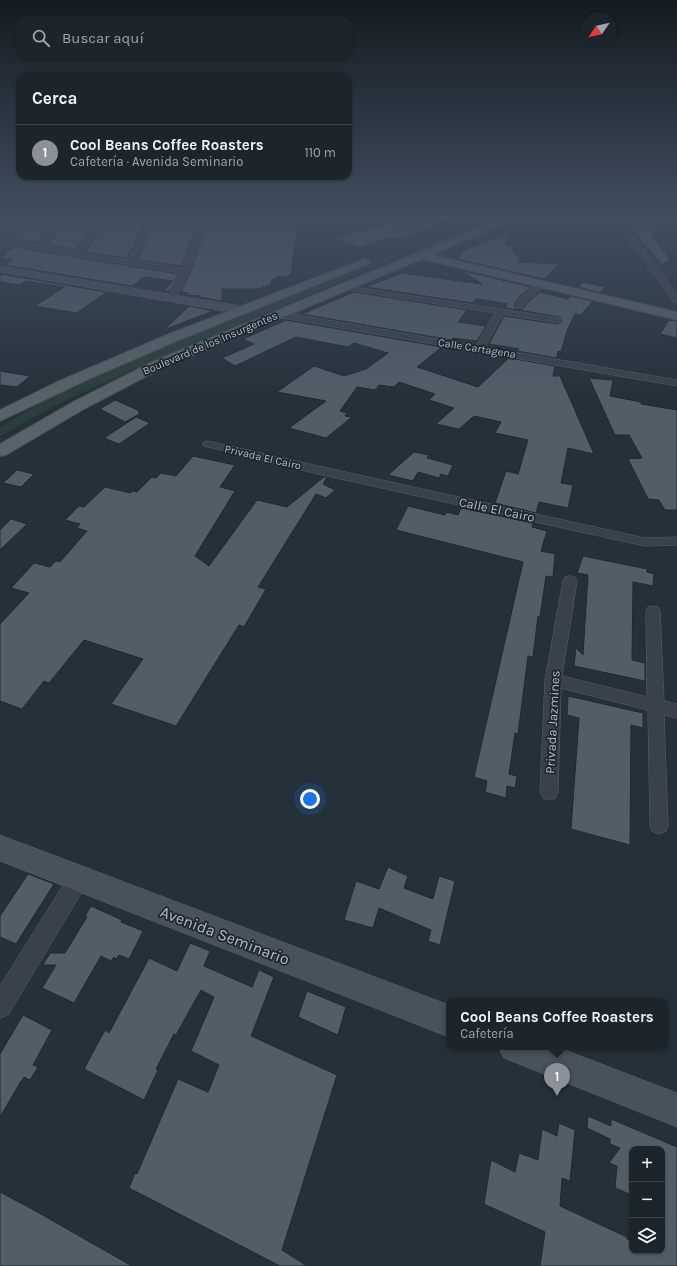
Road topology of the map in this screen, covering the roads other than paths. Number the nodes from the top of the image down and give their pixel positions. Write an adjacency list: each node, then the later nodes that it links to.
1 (36, 275): 10 (street)
2 (183, 275): 10 (street)
3 (331, 275): 13 (main road, Boulevard de los Insurgentes)
4 (373, 275): 9 (main road, Boulevard de los Insurgentes)
5 (503, 275): 8 (main road)
6 (512, 275): 14 (main road)
7 (659, 275): 11 (street)
8 (541, 285): 12 (street); 17 (main road)
9 (343, 287): 15 (street); 16 (main road, Boulevard de los Insurgentes)
10 (172, 298): 13 (street)
11 (677, 301)
12 (517, 309): 15 (street); 18 (street)
13 (241, 310): 21 (main road, Boulevard de los Insurgentes)
14 (677, 310)
15 (500, 312): 19 (street)
16 (277, 314): 19 (street, Calle Cartagena); 23 (main road, Boulevard de los Insurgentes)
17 (677, 316)
18 (557, 320)
19 (479, 349): 20 (street, Calle Cartagena)
20 (677, 382)
21 (0, 416)
22 (208, 444): 24 (street, Privada El Cairo)
23 (0, 451)
24 (318, 470): 25 (street, Calle El Cairo)
25 (677, 541)
26 (570, 581): 28 (street, Privada Jazmines)
27 (653, 611): 29 (street)
28 (552, 680): 29 (street); 31 (street, Privada Jazmines)
29 (656, 707): 30 (street); 32 (street)
30 (677, 711)
31 (549, 792)
32 (660, 825)
33 (0, 848): 34 (street, Avenida Seminario)
34 (79, 878): 35 (street); 36 (street, Avenida Seminario)
35 (0, 1006)
36 (446, 1020)
37 (523, 1050): 38 (street)
38 (677, 1110)

